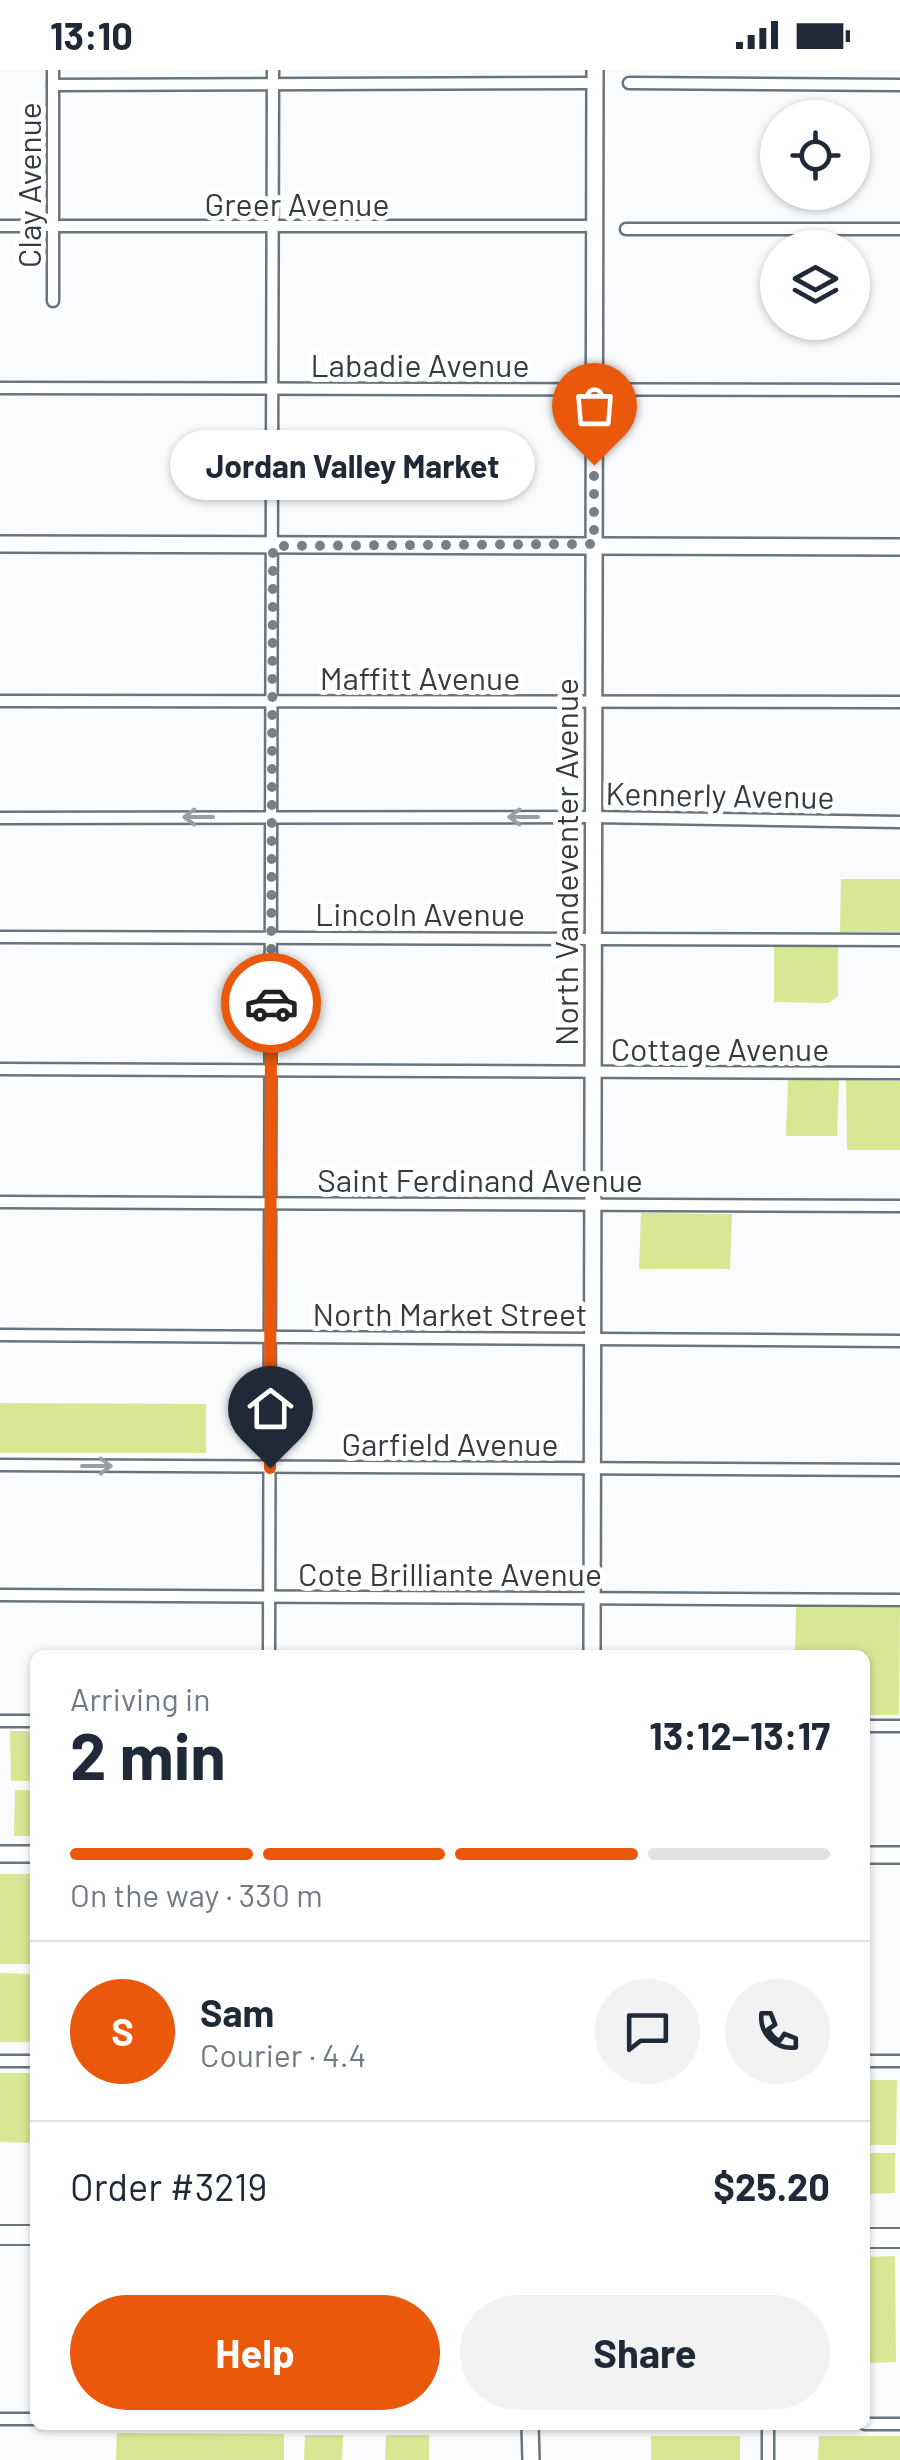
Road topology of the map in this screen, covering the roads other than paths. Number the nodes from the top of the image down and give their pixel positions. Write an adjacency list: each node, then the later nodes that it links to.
1 (53, 70): 6 (street, Clay Avenue)
2 (273, 70): 4 (street)
3 (595, 77): 4 (street); 10 (main road, North Vandeventer Avenue)
4 (273, 83): 6 (street); 12 (street)
5 (629, 84): 7 (street)
6 (53, 85): 9 (street, Clay Avenue)
7 (900, 85)
8 (0, 226): 9 (street, Greer Avenue)
9 (53, 226): 12 (street, Greer Avenue); 14 (street, Clay Avenue)
10 (595, 226): 12 (street, Greer Avenue); 17 (main road, North Vandeventer Avenue)
11 (626, 228): 13 (street)
12 (274, 229): 16 (street)
13 (900, 229)
14 (53, 301)
15 (0, 388): 16 (street, Labadie Avenue)
16 (274, 388): 17 (street, Labadie Avenue); 21 (street)
17 (594, 390): 18 (street, Labadie Avenue); 20 (main road, North Vandeventer Avenue)
18 (900, 390)
19 (0, 544): 21 (main road)
20 (594, 544): 21 (main road); 22 (main road); 25 (main road, North Vandeventer Avenue)
21 (273, 546): 24 (street)
22 (900, 547)
23 (0, 701): 24 (street, Maffitt Avenue)
24 (271, 702): 25 (street, Maffitt Avenue); 27 (street)
25 (594, 702): 26 (street, Maffitt Avenue); 28 (main road, North Vandeventer Avenue)
26 (900, 702)
27 (271, 816): 28 (street, Kennerly Avenue, one-way to 27); 29 (street, Kennerly Avenue, one-way to 29); 32 (street)
28 (593, 817): 30 (street, Kennerly Avenue); 33 (main road, North Vandeventer Avenue)
29 (0, 818)
30 (900, 822)
31 (0, 937): 32 (street, Lincoln Avenue)
32 (271, 937): 33 (street, Lincoln Avenue); 36 (street)
33 (593, 938): 34 (street, Lincoln Avenue); 37 (main road, North Vandeventer Avenue)
34 (900, 940)
35 (0, 1070): 36 (street, Cottage Avenue)
36 (271, 1071): 37 (street, Cottage Avenue); 40 (street)
37 (592, 1072): 38 (street, Cottage Avenue); 41 (main road, North Vandeventer Avenue)
38 (900, 1074)
39 (0, 1202): 40 (street, Saint Ferdinand Avenue)
40 (271, 1204): 41 (street, Saint Ferdinand Avenue); 44 (street)
41 (592, 1205): 42 (street, Saint Ferdinand Avenue); 45 (main road, North Vandeventer Avenue)
42 (900, 1206)
43 (0, 1335): 44 (street, North Market Street)
44 (271, 1337): 45 (street, North Market Street); 48 (street)
45 (592, 1338): 46 (street, North Market Street); 49 (main road, North Vandeventer Avenue)
46 (900, 1341)
47 (0, 1465): 48 (street, Garfield Avenue, one-way to 48)
48 (270, 1468): 49 (street, Garfield Avenue); 52 (street)
49 (592, 1468): 50 (street, Garfield Avenue); 53 (main road, North Vandeventer Avenue)
50 (900, 1470)
51 (0, 1595): 52 (street, Cote Brilliante Avenue)
52 (268, 1598): 53 (street, Cote Brilliante Avenue); 55 (street)
53 (591, 1598): 54 (street, Cote Brilliante Avenue); 56 (main road, North Vandeventer Avenue)
54 (900, 1600)
55 (269, 1650)
56 (592, 1650)
57 (0, 1721): 58 (street)
58 (30, 1721)
59 (870, 1726): 60 (street)
60 (900, 1726)
61 (0, 1854): 62 (main road)
62 (30, 1854)
63 (870, 1855): 64 (main road)
64 (900, 1855)
65 (0, 2061): 66 (street)
66 (30, 2061)
67 (870, 2061): 68 (street)
68 (900, 2061)
69 (0, 2234): 70 (main road)
70 (30, 2235)
71 (870, 2238): 72 (main road)
72 (900, 2238)
73 (0, 2419): 74 (street)
74 (30, 2419)
75 (870, 2424): 76 (street)
76 (900, 2424)
77 (530, 2430): 79 (main road)
78 (768, 2430): 80 (street)
79 (531, 2460)
80 (768, 2460)

